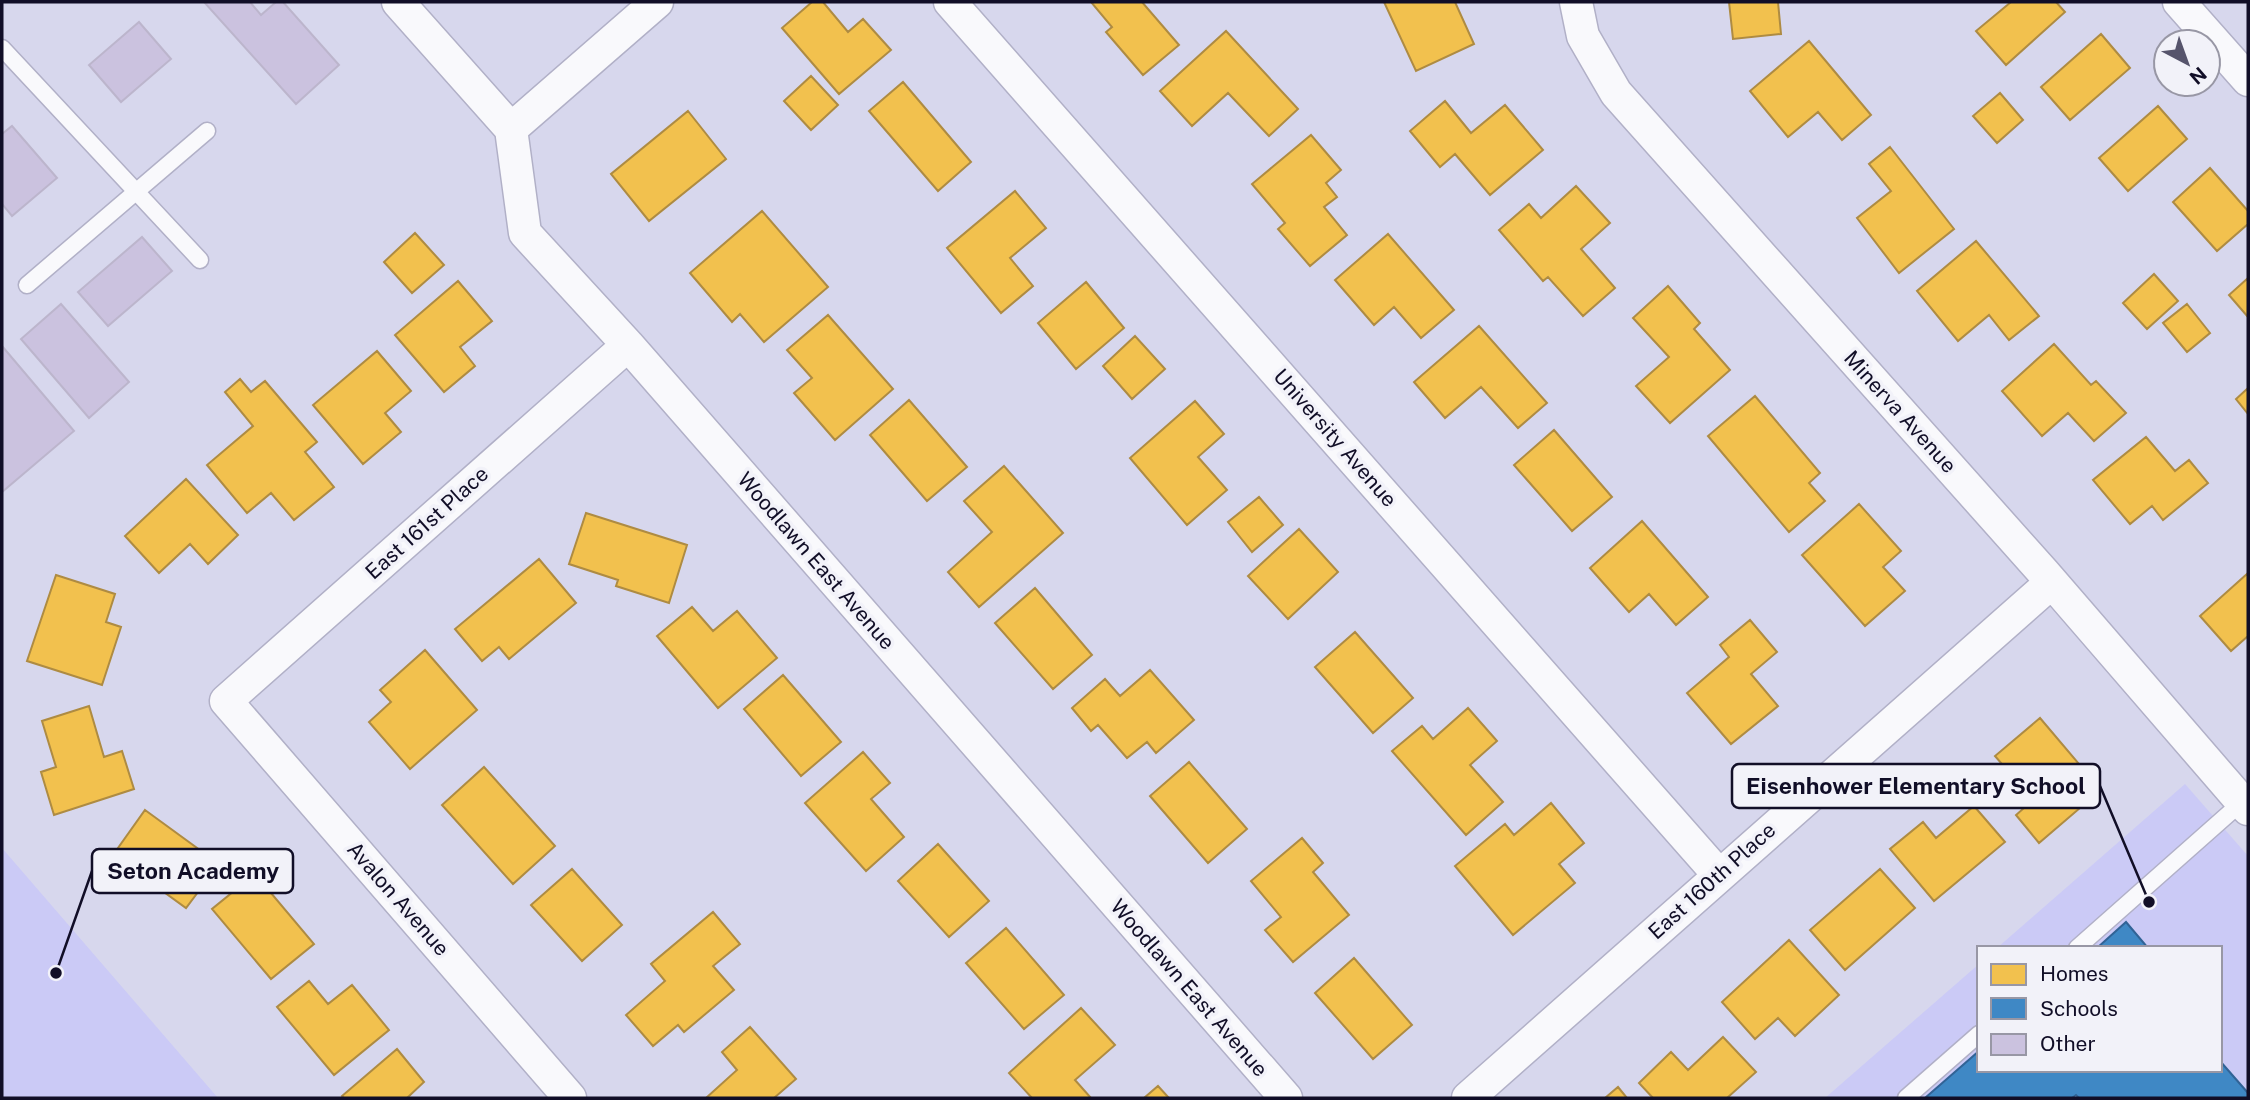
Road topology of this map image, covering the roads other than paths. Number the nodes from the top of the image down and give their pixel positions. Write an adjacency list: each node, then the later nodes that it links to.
1 (398, 2): 8 (street)
2 (657, 2): 8 (street)
3 (950, 2): 17 (street, University Avenue)
4 (1576, 2): 14 (street, Minerva Avenue)
5 (2179, 2): 7 (street)
6 (2, 48): 10 (lane)
7 (2248, 80)
8 (511, 130): 13 (street, Woodlawn East Avenue)
9 (207, 131): 10 (lane)
10 (134, 190): 11 (lane); 12 (lane)
11 (201, 260)
12 (27, 285)
13 (628, 345): 15 (street, East 161st Place); 21 (street, Woodlawn East Avenue)
14 (2052, 582): 16 (street, Minerva Avenue); 17 (street, East 160th Place)
15 (226, 701): 20 (street, Avalon Avenue)
16 (2245, 806): 18 (lane)
17 (1719, 875): 22 (street, East 160th Place)
18 (2079, 946)
19 (1977, 1036): 23 (lane)
20 (569, 1098)
21 (1286, 1098)
22 (1468, 1098)
23 (1906, 1098)

